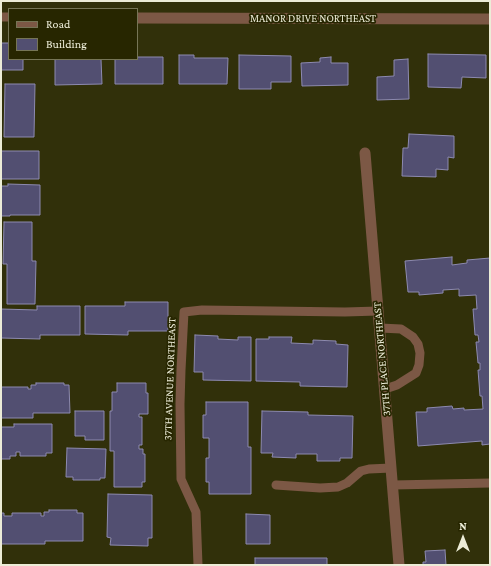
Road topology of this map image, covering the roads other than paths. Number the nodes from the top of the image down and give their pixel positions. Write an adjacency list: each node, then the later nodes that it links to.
1 (138, 18): 2 (street, MANOR DRIVE NORTHEAST)
2 (490, 19)
3 (365, 154): 4 (street, 37TH PLACE NORTHEAST)
4 (378, 311): 5 (street, 37TH PLACE NORTHEAST); 11 (lane, 37TH AVENUE NORTHEAST)
5 (380, 328): 6 (street, 37TH PLACE NORTHEAST); 6 (lane)
6 (385, 389): 7 (street, 37TH PLACE NORTHEAST)
7 (391, 468): 9 (lane); 10 (street, 37TH PLACE NORTHEAST)
8 (490, 483): 10 (lane)
9 (276, 484)
10 (392, 485): 12 (street, 37TH PLACE NORTHEAST)
11 (198, 565)
12 (399, 565)

